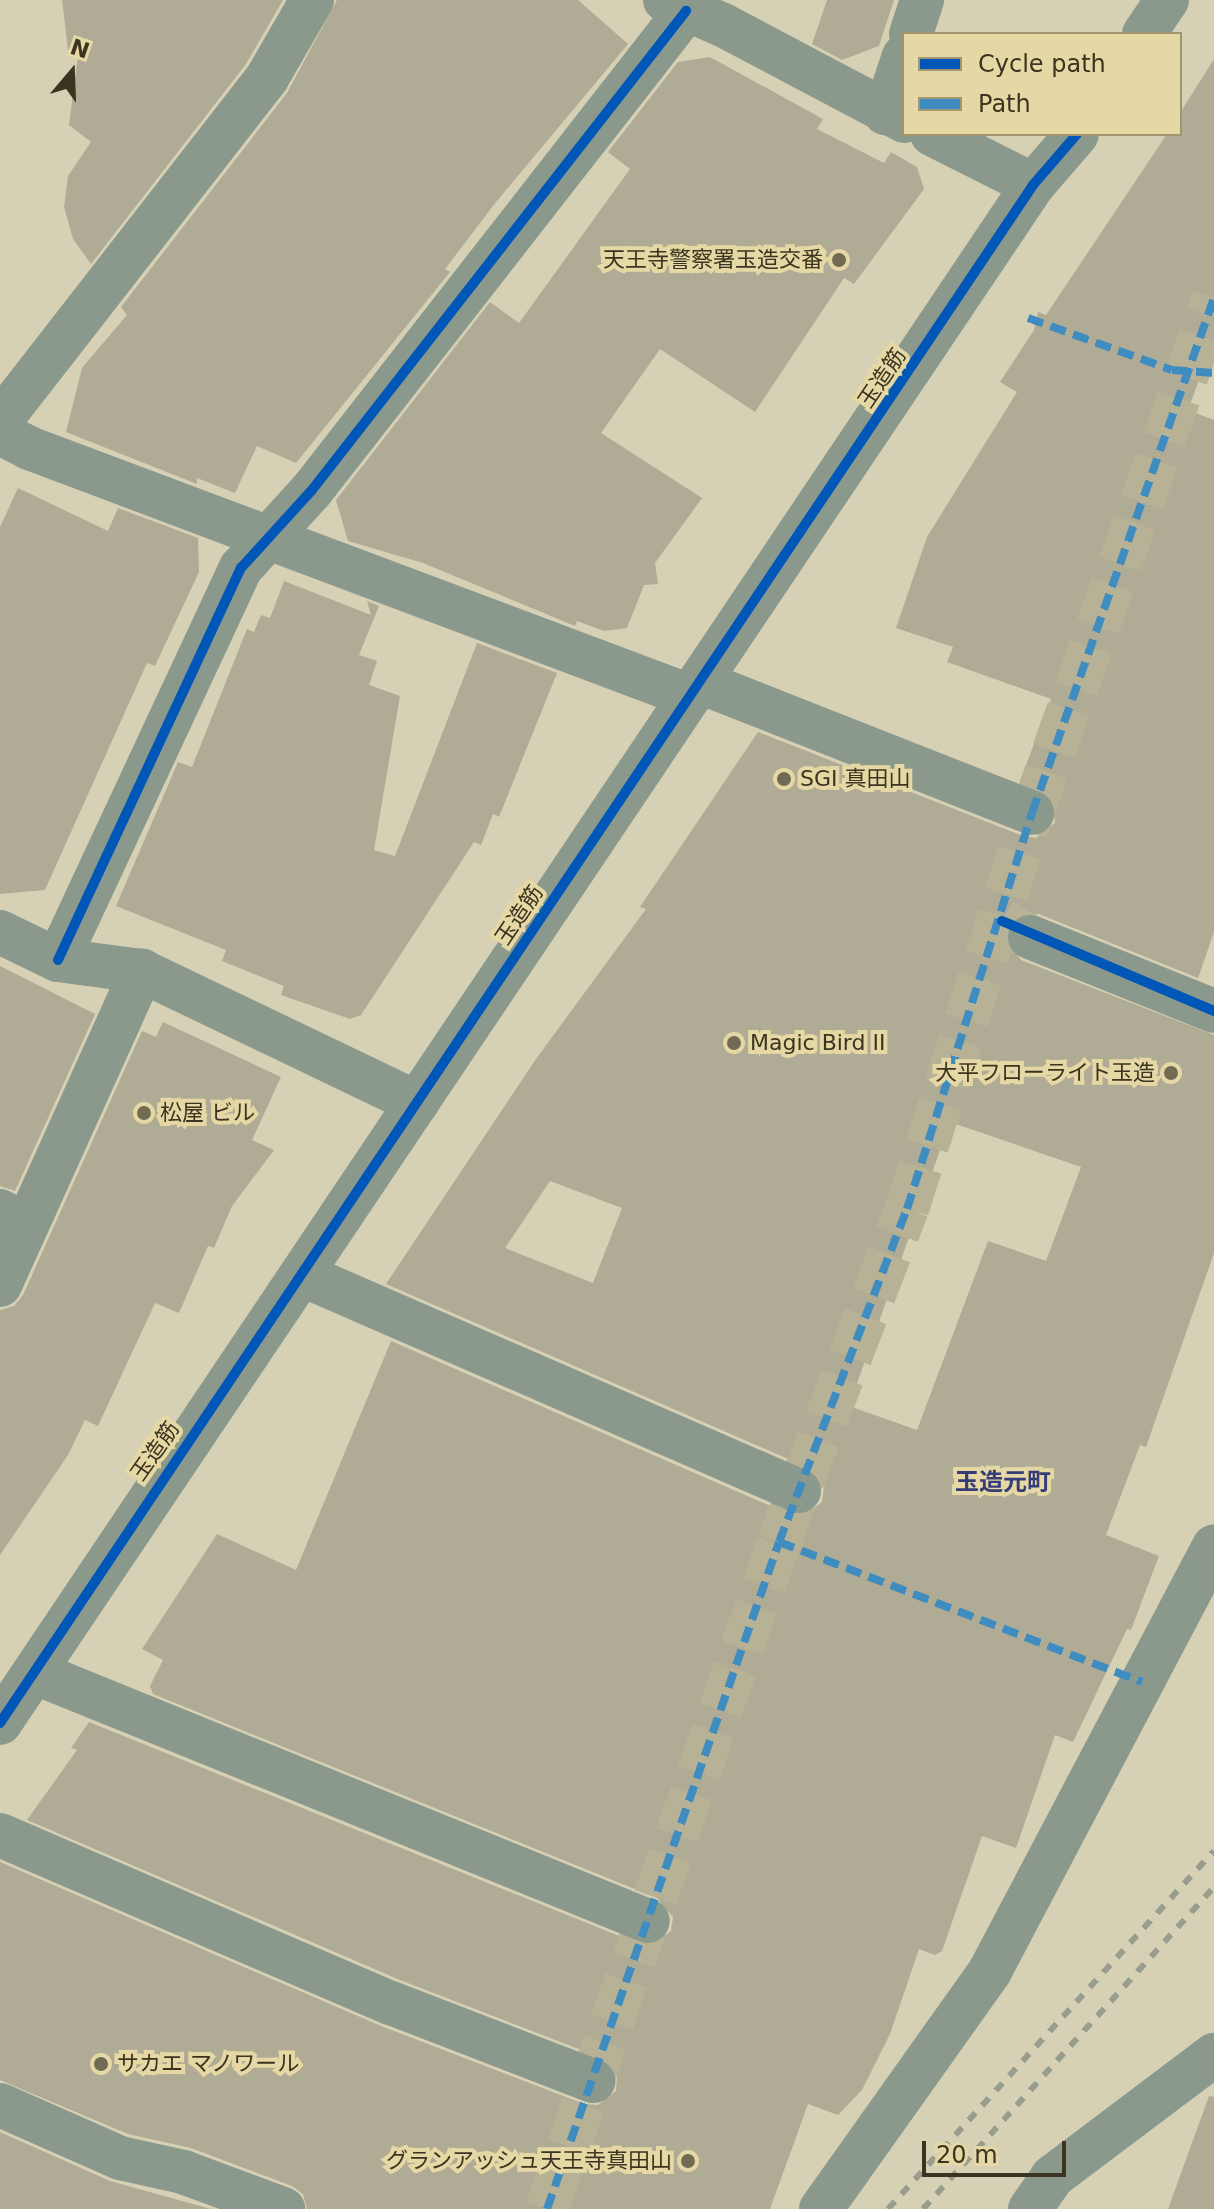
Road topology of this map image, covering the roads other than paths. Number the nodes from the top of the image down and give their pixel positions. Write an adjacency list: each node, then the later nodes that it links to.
1 (312, 0): 12 (street)
2 (922, 0): 5 (street)
3 (1167, 0): 6 (street)
4 (676, 6): 8 (street); 14 (street)
5 (912, 32)
6 (1145, 32)
7 (902, 70): 8 (street)
8 (895, 117)
9 (936, 136): 11 (street)
10 (1075, 136): 11 (street, 玉造筋)
11 (1033, 185): 15 (street, 玉造筋)
12 (0, 421)
13 (0, 433): 14 (street)
14 (270, 537): 15 (street); 19 (street)
15 (695, 689): 16 (street); 22 (street, 玉造筋)
16 (1032, 813)
17 (0, 932): 19 (street)
18 (1030, 937): 21 (street)
19 (58, 960): 20 (street)
20 (142, 971): 22 (street); 23 (street)
21 (1214, 1011)
22 (417, 1103): 24 (street, 玉造筋)
23 (14, 1218): 25 (street)
24 (303, 1275): 26 (street); 28 (street, 玉造筋)
25 (0, 1285)
26 (799, 1491)
27 (1214, 1546): 36 (street)
28 (36, 1673): 29 (street, 玉造筋); 31 (street)
29 (0, 1723)
30 (0, 1835): 33 (street)
31 (648, 1921)
32 (1214, 2055): 37 (street)
33 (593, 2081)
34 (0, 2105): 35 (street)
35 (283, 2209)
36 (821, 2209)
37 (1030, 2209)

